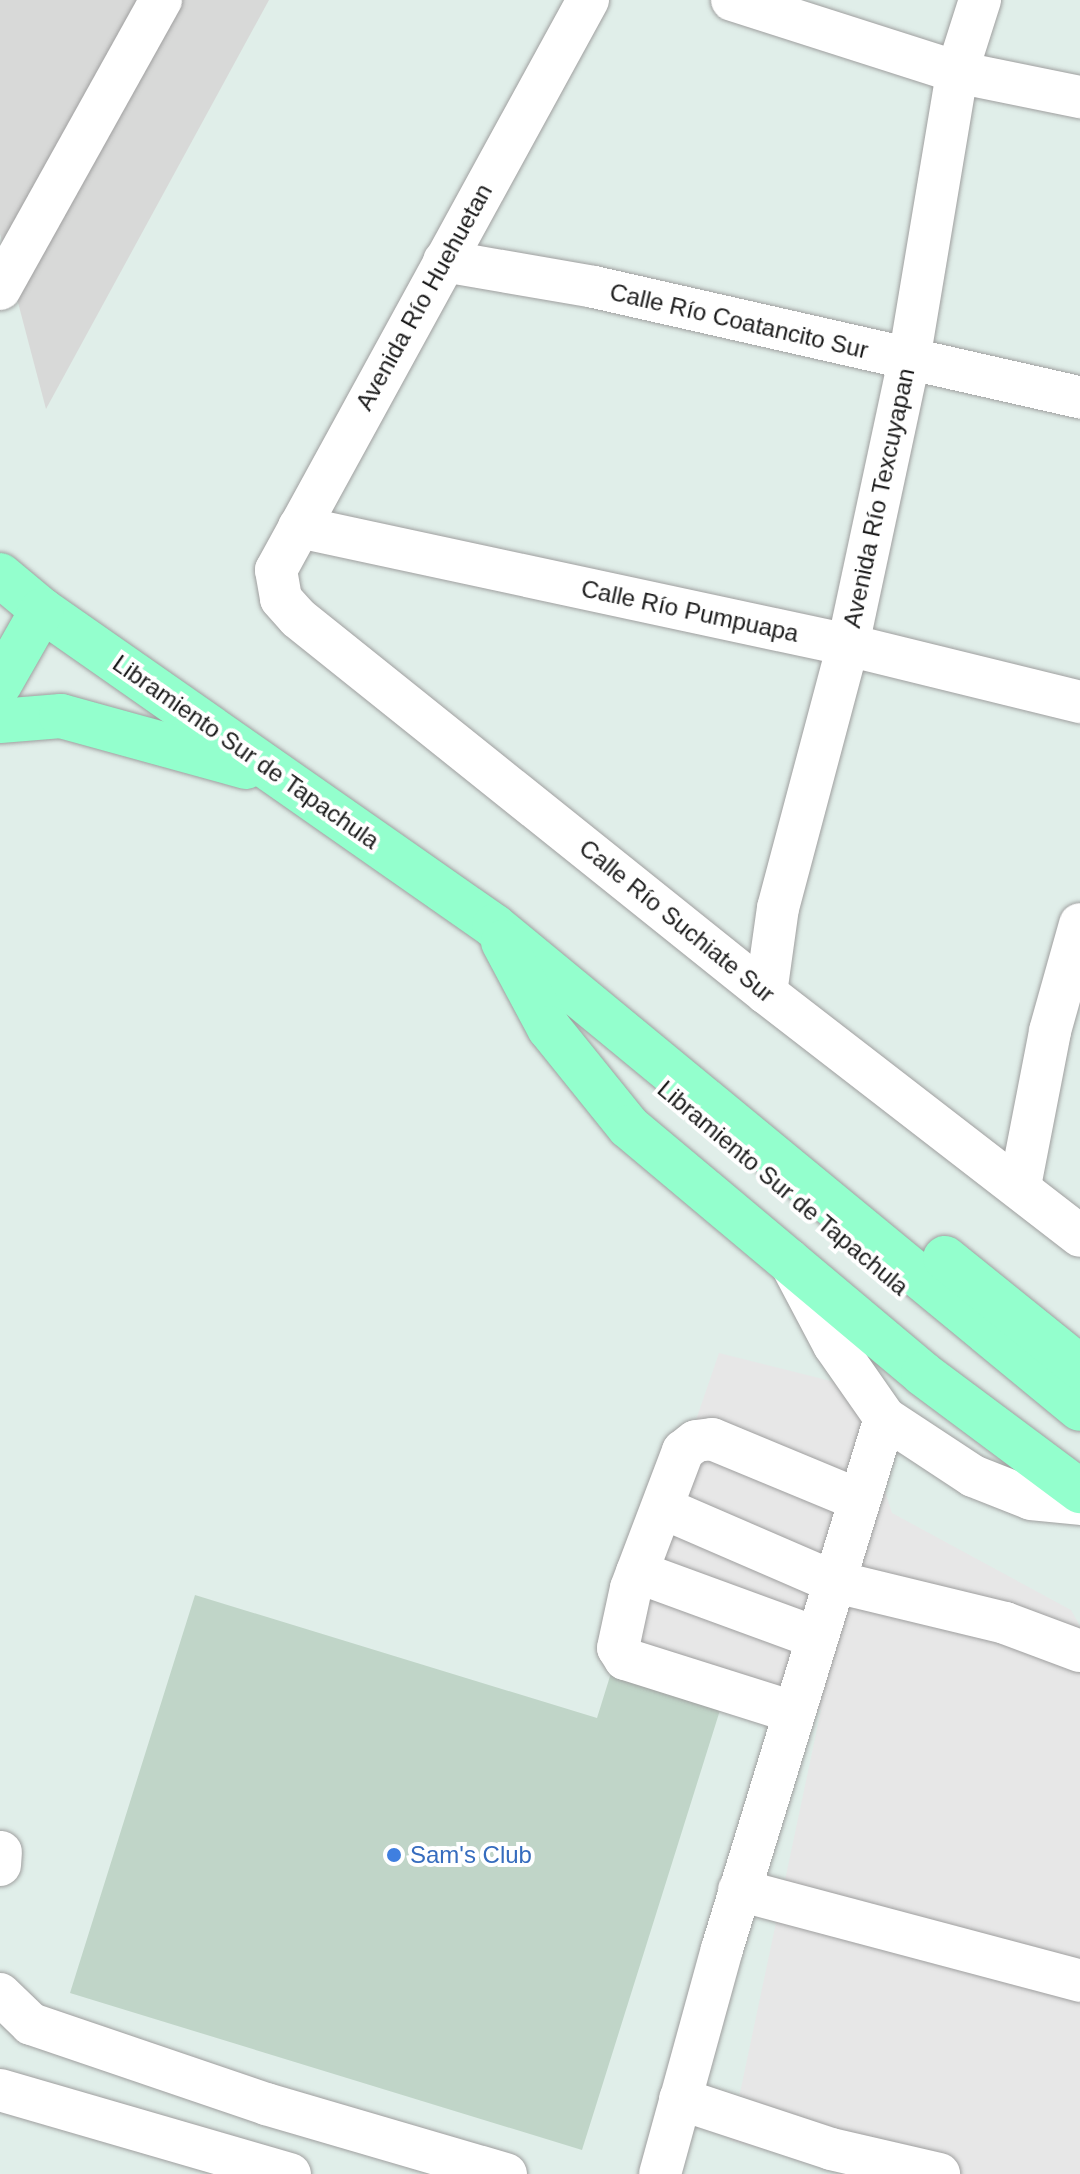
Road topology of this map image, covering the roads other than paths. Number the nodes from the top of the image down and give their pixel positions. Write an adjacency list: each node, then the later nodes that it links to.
1 (161, 0): 8 (street)
2 (588, 0): 7 (street, Avenida Río Huehuetan)
3 (732, 0): 5 (street)
4 (980, 0): 5 (street, Avenida Río Texcuyapan)
5 (957, 72): 6 (street); 9 (street, Avenida Río Texcuyapan)
6 (1080, 97)
7 (444, 261): 9 (street, Calle Río Coatancito Sur); 11 (street, Avenida Río Huehuetan)
8 (0, 289)
9 (909, 360): 10 (street, Calle Río Coatancito Sur); 15 (street, Avenida Río Texcuyapan)
10 (1080, 397)
11 (299, 527): 13 (street, Avenida Río Huehuetan); 15 (street, Calle Río Pumpuapa)
12 (0, 575): 14 (main road, Libramiento Sur de Tapachula)
13 (281, 599): 22 (street, Calle Río Suchiate Sur)
14 (42, 610): 16 (main road); 19 (main road, Libramiento Sur de Tapachula)
15 (848, 645): 17 (street, Calle Río Pumpuapa); 22 (street, Avenida Río Texcuyapan)
16 (0, 684)
17 (1080, 702)
18 (0, 721): 19 (main road)
19 (282, 778): 21 (main road, Libramiento Sur de Tapachula)
20 (1080, 924): 23 (street)
21 (494, 926): 25 (main road); 26 (main road); 27 (main road, Libramiento Sur de Tapachula); 29 (main road, Libramiento Sur de Tapachula)
22 (766, 993): 23 (street, Calle Río Suchiate Sur)
23 (1020, 1186): 24 (street, Calle Río Suchiate Sur)
24 (1080, 1236)
25 (789, 1259): 28 (street); 30 (main road)
26 (1080, 1367)
27 (1080, 1409)
28 (885, 1418): 31 (street); 32 (street)
29 (1080, 1442)
30 (1080, 1491)
31 (857, 1499): 33 (street); 35 (street)
32 (1080, 1504)
33 (663, 1508): 34 (street); 35 (street)
34 (637, 1572): 36 (street); 38 (street)
35 (832, 1581): 36 (street); 37 (street)
36 (815, 1637): 38 (street)
37 (1080, 1651)
38 (793, 1712): 39 (street)
39 (739, 1890): 40 (street); 43 (street)
40 (1080, 1981)
41 (0, 1994): 45 (street)
42 (0, 2090): 44 (street)
43 (680, 2099): 46 (street); 47 (street)
44 (290, 2174)
45 (506, 2174)
46 (660, 2174)
47 (939, 2174)

